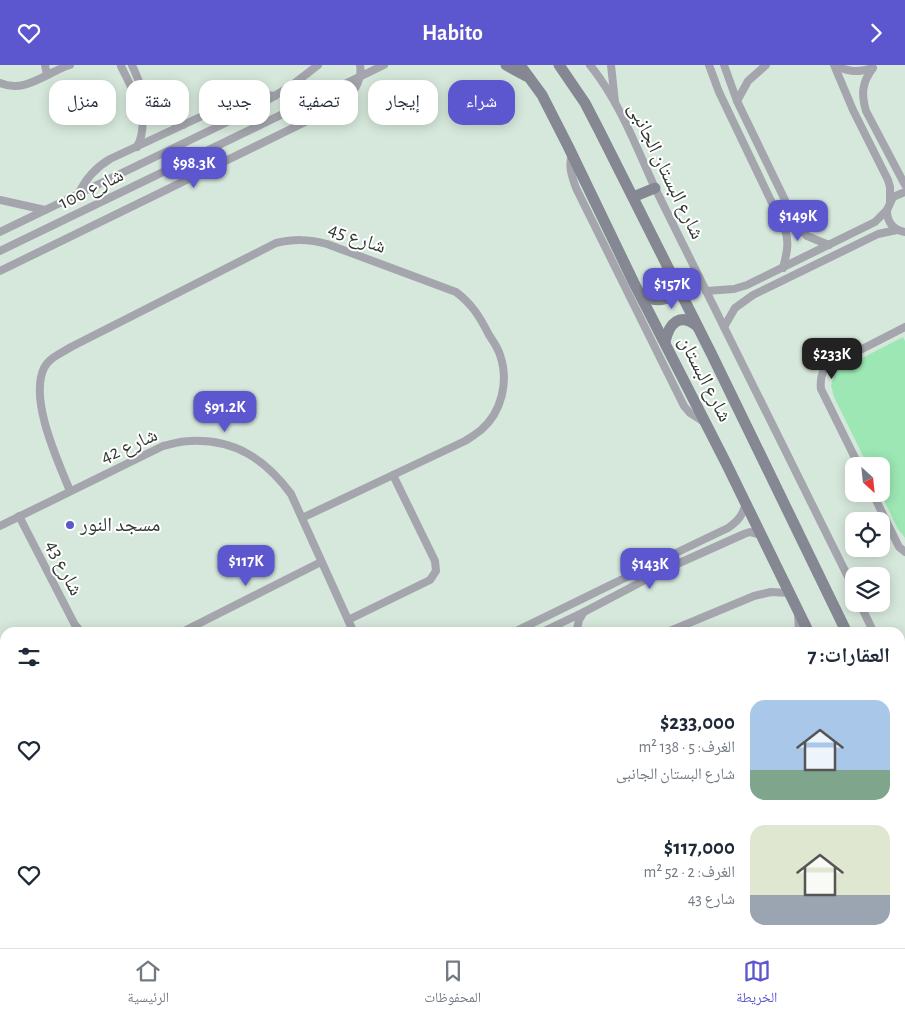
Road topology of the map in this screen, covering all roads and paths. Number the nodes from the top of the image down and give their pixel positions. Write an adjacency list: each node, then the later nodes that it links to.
1 (45, 65): 19 (street)
2 (70, 65): 19 (street)
3 (120, 65): 31 (street)
4 (132, 65): 21 (street)
5 (318, 65): 24 (street, شارع 100)
6 (360, 65): 20 (street)
7 (384, 65): 20 (street, شارع 100)
8 (506, 65): 22 (street)
9 (520, 65): 22 (street, شارع البستان)
10 (559, 65): 37 (street, شارع البستان)
11 (590, 65): 26 (street, شارع البستان الجانبى)
12 (611, 65): 26 (street)
13 (709, 65): 30 (street)
14 (724, 65): 25 (street)
15 (756, 65): 16 (street)
16 (765, 65): 25 (street)
17 (835, 65): 18 (street); 39 (street)
18 (875, 66): 33 (street)
19 (47, 75): 23 (street)
20 (360, 77): 49 (street, شارع 100); 51 (street)
21 (139, 80)
22 (532, 80): 32 (street, شارع البستان)
23 (0, 83)
24 (275, 96): 27 (street); 36 (street, شارع 100)
25 (738, 101): 29 (street)
26 (615, 104): 34 (street, شارع البستان الجانبى)
27 (189, 122)
28 (183, 125): 31 (street)
29 (752, 132): 30 (street); 43 (street)
30 (741, 136): 44 (street)
31 (137, 147): 36 (street)
32 (572, 154): 55 (street, شارع البستان); 61 (street)
33 (905, 185)
34 (655, 188): 37 (street); 54 (street, شارع البستان الجانبى)
35 (905, 192): 39 (street)
36 (79, 193): 40 (street, شارع 100)
37 (633, 197): 52 (street, شارع البستان)
38 (0, 200): 40 (street)
39 (890, 201): 41 (street)
40 (45, 210): 45 (street, شارع 100)
41 (886, 210): 42 (street); 46 (street)
42 (873, 223): 47 (street); 48 (street)
43 (797, 225): 44 (street); 48 (street)
44 (785, 230): 50 (street)
45 (0, 231)
46 (902, 232): 47 (street)
47 (878, 234): 56 (street)
48 (829, 245): 50 (street)
49 (0, 251)
50 (783, 268): 53 (street)
51 (0, 271)
52 (676, 281): 55 (street); 57 (street, شارع البستان)
53 (734, 289): 54 (street); 56 (street)
54 (706, 291): 58 (street, شارع البستان الجانبى)
55 (641, 296): 60 (street, شارع البستان)
56 (743, 301): 58 (street)
57 (698, 327): 60 (street); 88 (street, شارع البستان)
58 (724, 327): 73 (street, شارع البستان الجانبى)
59 (905, 327): 62 (street)
60 (665, 341): 61 (street, شارع البستان)
61 (706, 424): 65 (street, شارع البستان)
62 (855, 457)
63 (393, 475): 64 (street, شارع 45); 68 (street, شارع 45); 78 (street)
64 (70, 491): 67 (street, شارع 42); 68 (street, شارع 42)
65 (746, 503): 70 (street, شارع البستان); 82 (street)
66 (877, 503): 71 (street)
67 (19, 516): 69 (street, شارع 42); 79 (street, شارع 43)
68 (302, 519): 72 (street, شارع 42)
69 (0, 526)
70 (762, 535): 74 (street, شارع البستان); 76 (street)
71 (905, 552)
72 (321, 562): 78 (street, شارع 42); 80 (street)
73 (845, 571)
74 (790, 593): 75 (street, شارع البستان); 85 (street)
75 (798, 609): 86 (street); 87 (street, شارع البستان)
76 (584, 612): 83 (street); 84 (street)
77 (864, 612): 89 (street)
78 (348, 620): 81 (street, شارع 42)
79 (77, 627)
80 (193, 627)
81 (351, 627)
82 (525, 627)
83 (553, 627)
84 (577, 627)
85 (679, 627)
86 (799, 627)
87 (807, 627)
88 (844, 627)
89 (871, 627)

